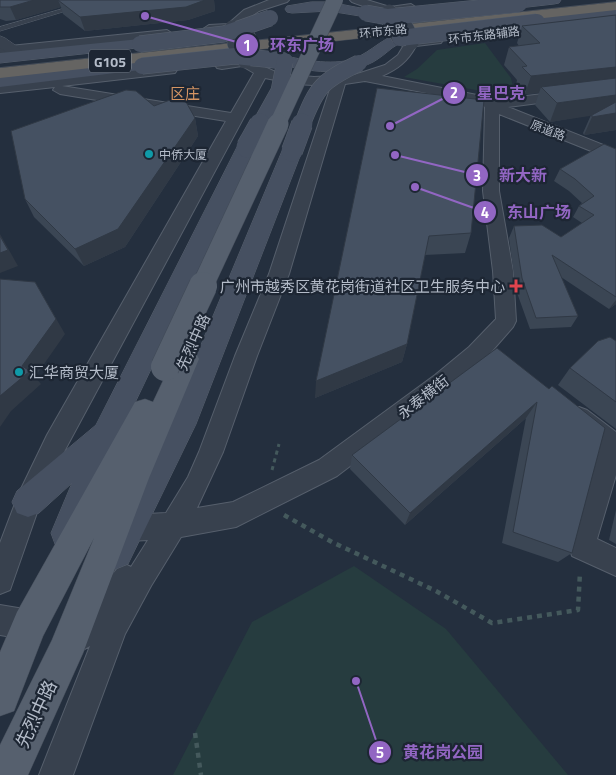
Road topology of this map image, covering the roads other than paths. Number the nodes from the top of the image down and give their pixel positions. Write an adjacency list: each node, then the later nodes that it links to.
1 (99, 0): 16 (lane)
2 (313, 0): 10 (main road)
3 (335, 0): 18 (main road, bridge)
4 (343, 0): 18 (main road)
5 (488, 0): 6 (street); 13 (street)
6 (492, 0)
7 (554, 0): 13 (main road, bridge)
8 (616, 0): 26 (highway, 环市东路 / G105)
9 (362, 3): 10 (main road); 13 (main road, bridge); 21 (main road)
10 (287, 5): 14 (main road); 17 (street)
11 (616, 6): 29 (highway, 环市东路 / G105)
12 (616, 13): 20 (main road, bridge)
13 (388, 14): 20 (street, bridge)
14 (270, 18): 17 (main road, bridge); 25 (main road, bridge)
15 (616, 19): 20 (street, 环市东路辅路)
16 (0, 29)
17 (234, 29): 22 (street); 23 (main road, bridge); 24 (street, bridge)
18 (323, 35): 40 (main road, 先烈中路, bridge)
19 (0, 41): 22 (street)
20 (406, 41): 21 (main road, 先烈中路); 27 (street)
21 (381, 48): 27 (main road, 先烈中路)
22 (7, 50)
23 (0, 58)
24 (244, 59): 25 (main road, bridge); 28 (street); 31 (main road, bridge); 32 (street)
25 (285, 61): 27 (main road, bridge); 38 (main road, 先烈中路, bridge)
26 (0, 66)
27 (362, 70): 30 (street); 35 (street, 原道路); 39 (main road, 先烈中路, bridge)
28 (262, 72): 30 (street, bridge); 36 (street)
29 (0, 73)
30 (339, 81): 45 (street)
31 (0, 82)
32 (32, 86): 33 (street); 36 (street)
33 (0, 89)
34 (616, 90): 35 (street)
35 (492, 105): 37 (street, 原道路); 45 (street, 永泰横街)
36 (235, 118): 44 (street)
37 (616, 156)
38 (242, 158): 39 (street, bridge); 42 (main road, 先烈中路)
39 (288, 161): 46 (main road, 先烈中路)
40 (176, 363): 43 (main road, 先烈中路); 50 (main road, 先烈中路)
41 (561, 403): 47 (street)
42 (108, 430): 44 (main road); 50 (main road, 先烈中路)
43 (134, 478): 46 (street); 52 (main road, 先烈中路)
44 (28, 502): 48 (street)
45 (173, 526): 46 (street, 永泰横街); 49 (street); 51 (street)
46 (129, 528): 49 (street); 52 (main road, 先烈中路)
47 (616, 562)
48 (0, 580)
49 (121, 587): 51 (street); 52 (street)
50 (15, 622): 53 (main road, 先烈中路)
51 (113, 626): 55 (street)
52 (65, 653): 54 (main road, 先烈中路)
53 (0, 697)
54 (7, 775)
55 (56, 775)

